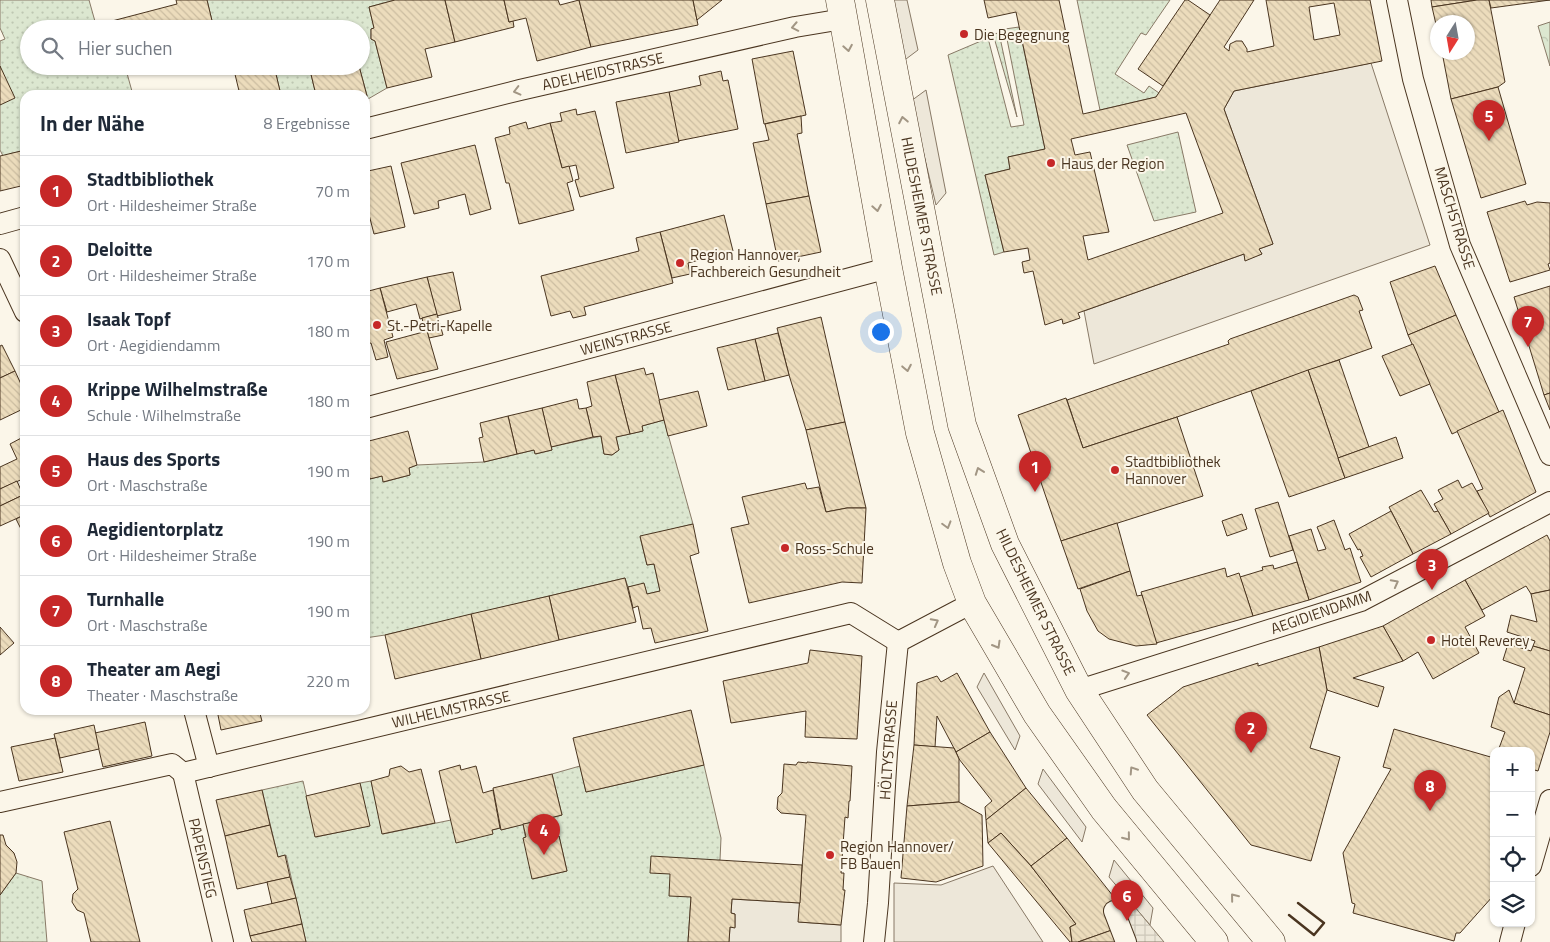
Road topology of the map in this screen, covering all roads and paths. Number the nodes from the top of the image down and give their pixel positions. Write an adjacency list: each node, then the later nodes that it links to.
1 (880, 0): 15 (main road, HILDESHEIMER STRASSE, one-way to 1)
2 (1397, 0): 11 (street, MASCHSTRASSE)
3 (842, 9): 4 (street, ADELHEIDSTRASSE, one-way to 4); 8 (main road, one-way to 8)
4 (370, 128)
5 (20, 218): 6 (street)
6 (0, 224)
7 (0, 259): 9 (street)
8 (888, 268): 10 (street, WEINSTRASSE); 13 (main road, one-way to 13)
9 (20, 301)
10 (370, 407)
11 (1550, 455)
12 (1550, 502): 15 (street, AEGIDIENDAMM, one-way to 12)
13 (972, 603): 14 (street, one-way to 13); 27 (main road, one-way to 27)
14 (898, 642): 17 (street, WILHELMSTRASSE); 25 (street, HÖLTYSTRASSE)
15 (1079, 690): 28 (main road, HILDESHEIMER STRASSE, one-way to 15)
16 (195, 715): 17 (street)
17 (209, 767): 18 (street, WILHELMSTRASSE)
18 (183, 773): 20 (street); 24 (street, PAPENSTIEG)
19 (1550, 800): 21 (street)
20 (0, 802)
21 (1535, 852)
22 (1114, 912): 26 (street)
23 (1514, 927): 29 (street)
24 (223, 942)
25 (874, 942)
26 (1126, 942)
27 (1214, 942)
28 (1271, 942)
29 (1510, 942)

